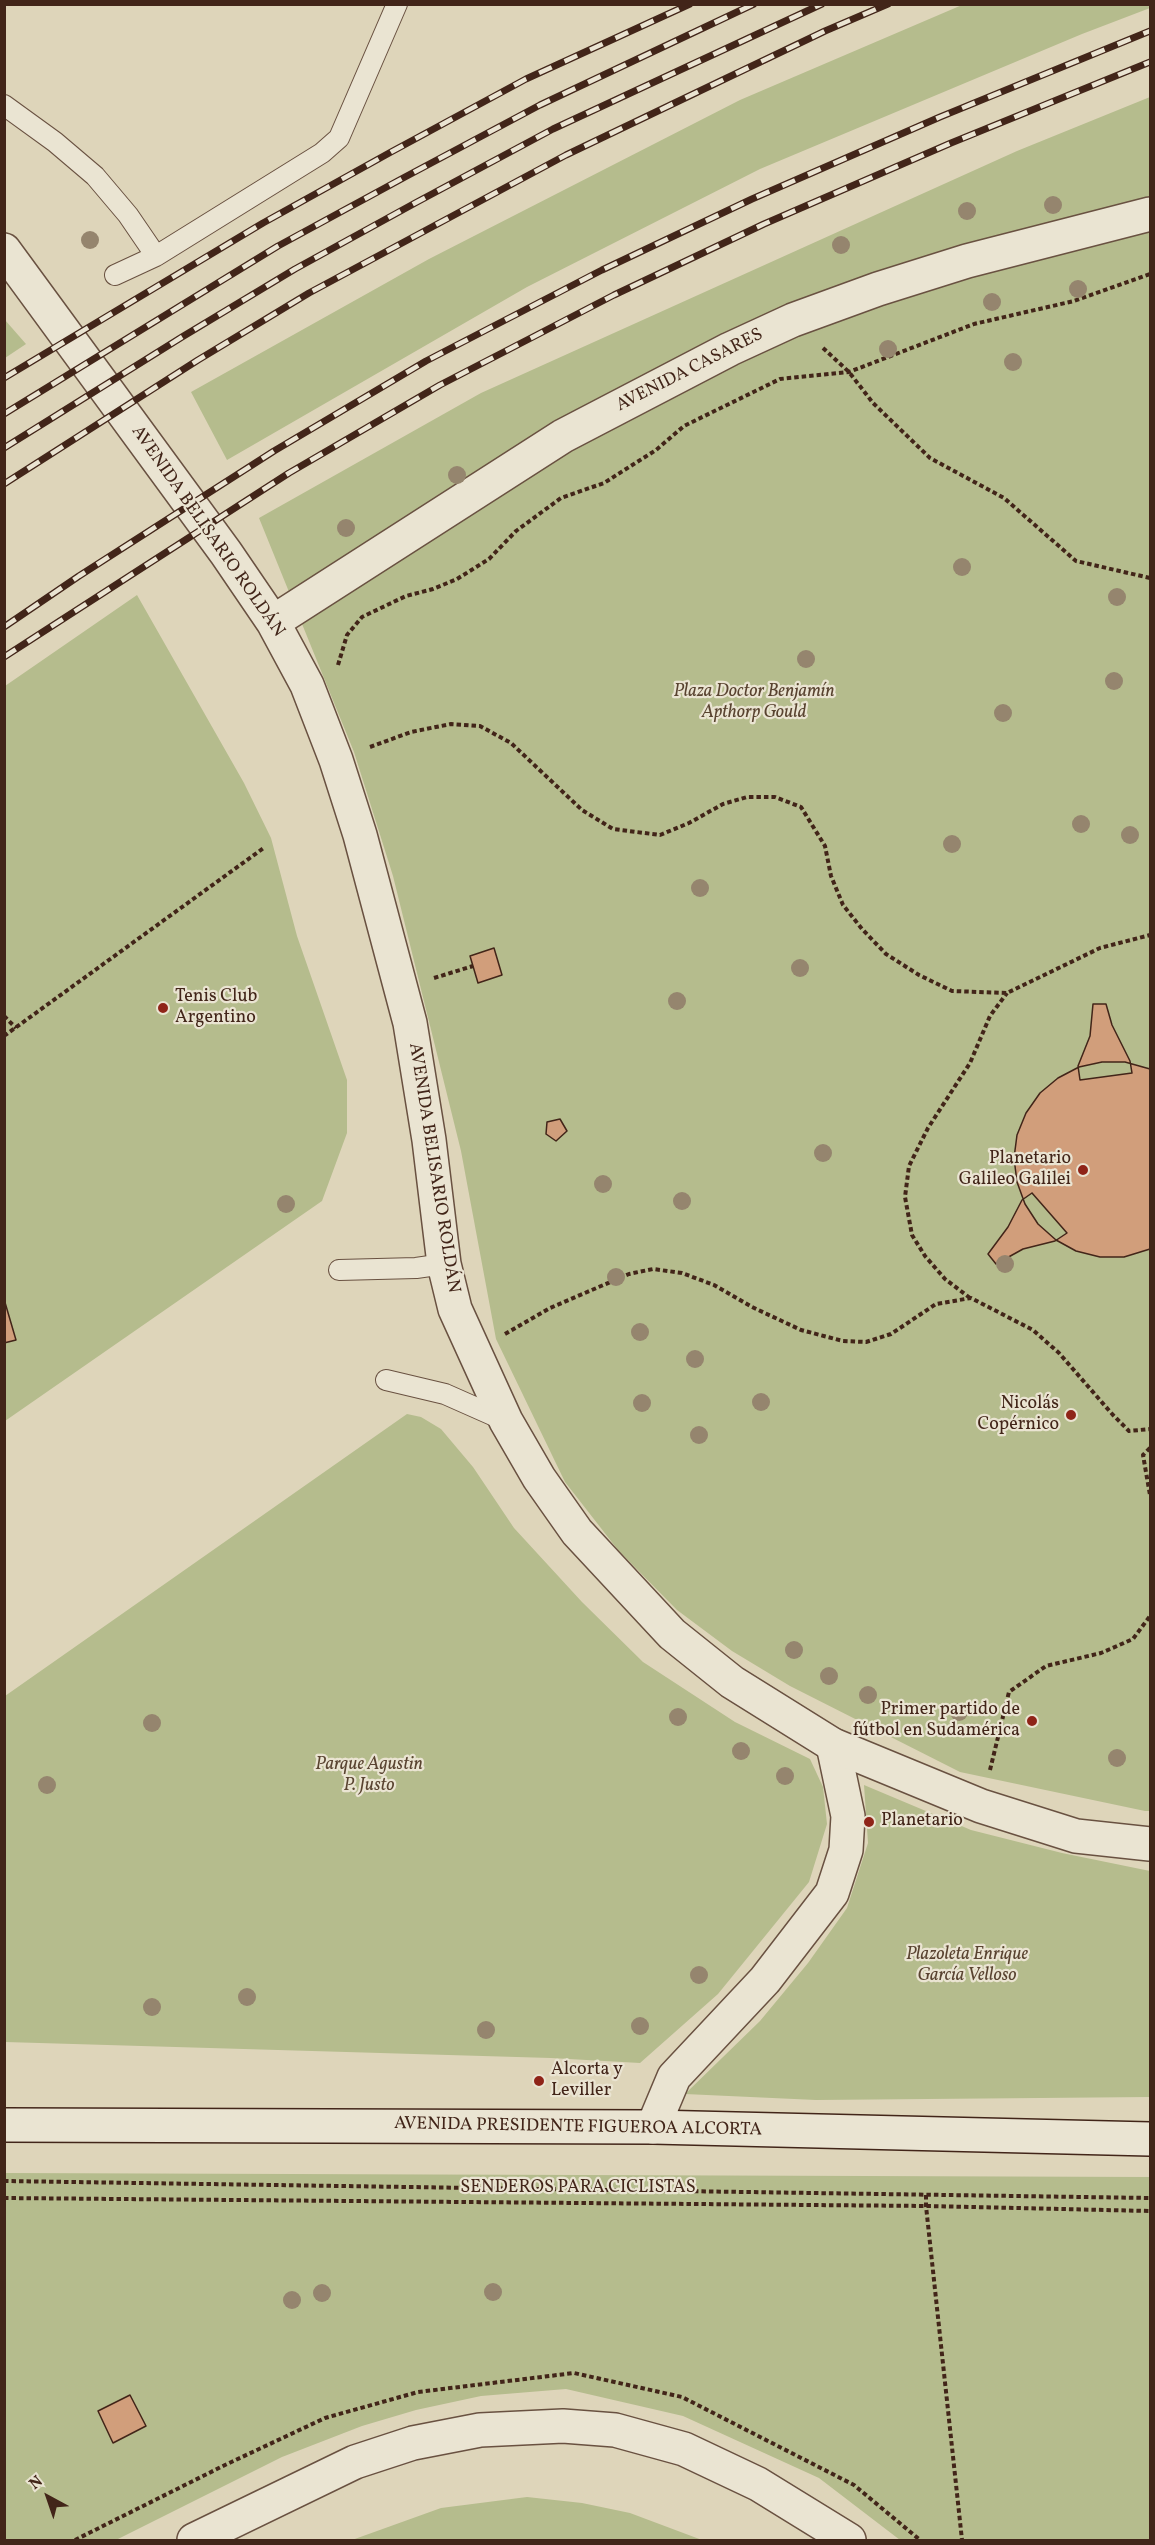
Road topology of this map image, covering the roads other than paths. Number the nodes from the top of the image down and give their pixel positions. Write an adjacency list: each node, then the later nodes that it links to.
1 (397, 4): 5 (lane)
2 (4, 105): 5 (lane)
3 (1150, 214): 7 (street, AVENIDA CASARES)
4 (4, 250): 7 (street, AVENIDA BELISARIO ROLDÁN)
5 (156, 256): 6 (lane)
6 (115, 275)
7 (273, 622): 8 (street, AVENIDA BELISARIO ROLDÁN)
8 (444, 1264): 9 (lane); 11 (street, AVENIDA BELISARIO ROLDÁN)
9 (339, 1270)
10 (386, 1380): 11 (lane)
11 (506, 1421): 12 (street, AVENIDA BELISARIO ROLDÁN)
12 (833, 1745): 13 (street, AVENIDA BELISARIO ROLDÁN); 15 (street)
13 (1150, 1844)
14 (4, 2125): 15 (street, AVENIDA PRESIDENTE FIGUEROA ALCORTA)
15 (653, 2127): 16 (street, AVENIDA PRESIDENTE FIGUEROA ALCORTA)
16 (1150, 2139)
17 (195, 2541): 18 (street)
18 (849, 2541)

